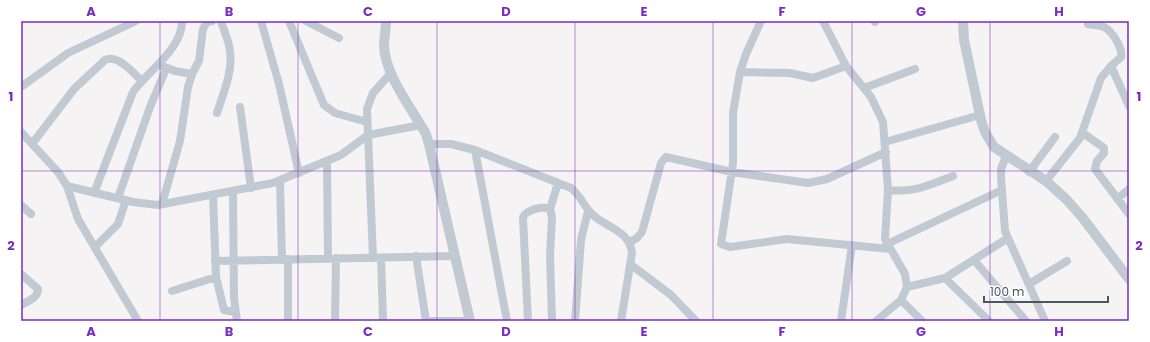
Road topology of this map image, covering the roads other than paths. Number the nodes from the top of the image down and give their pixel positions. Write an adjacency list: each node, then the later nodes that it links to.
1 (136, 21): 22 (street)
2 (182, 21): 14 (street)
3 (212, 21): 20 (street)
4 (221, 21): 26 (street)
5 (261, 21): 43 (street)
6 (289, 21): 28 (street)
7 (306, 21): 13 (street)
8 (386, 21): 19 (street)
9 (761, 21): 18 (street)
10 (823, 21): 15 (street)
11 (964, 21): 27 (street)
12 (1088, 24): 16 (street)
13 (339, 38)
14 (163, 66): 20 (street); 21 (street); 56 (street)
15 (846, 66): 18 (street); 23 (street)
16 (1111, 66): 24 (street); 31 (street)
17 (915, 69): 23 (street)
18 (740, 72): 41 (street)
19 (391, 73): 28 (street); 29 (street)
20 (192, 74): 58 (street)
21 (142, 81): 35 (street); 54 (street)
22 (21, 87)
23 (864, 88): 34 (street)
24 (1129, 106)
25 (240, 107): 49 (street)
26 (217, 113)
27 (980, 115): 34 (street); 39 (street)
28 (367, 122): 32 (street)
29 (421, 126): 32 (street); 36 (street)
30 (21, 133): 35 (street)
31 (1083, 133): 46 (street); 57 (street)
32 (368, 135): 40 (street); 71 (street)
33 (1055, 138): 42 (street)
34 (885, 142): 38 (street)
35 (32, 144): 48 (street)
36 (429, 144): 37 (street); 70 (street)
37 (475, 150): 47 (street); 98 (street)
38 (886, 152): 41 (street); 51 (street)
39 (1006, 156): 42 (street); 52 (street)
40 (327, 161): 43 (street); 73 (street)
41 (732, 172): 65 (street); 66 (street)
42 (1029, 172): 46 (street)
43 (299, 173): 45 (street)
44 (953, 176): 51 (street)
45 (280, 181): 49 (street); 75 (street)
46 (1046, 181): 83 (street)
47 (558, 183): 60 (street); 61 (street)
48 (67, 186): 54 (street); 68 (street)
49 (251, 188): 53 (street)
50 (1129, 189): 57 (street)
51 (888, 190): 67 (street)
52 (1002, 190): 64 (street); 67 (street)
53 (233, 191): 55 (street); 74 (street)
54 (94, 193): 56 (street)
55 (213, 195): 58 (street); 77 (street)
56 (122, 199): 58 (street); 68 (street)
57 (1117, 199): 63 (street)
58 (162, 204)
59 (21, 205): 62 (street)
60 (550, 209): 99 (street); 100 (street)
61 (588, 210): 65 (street); 101 (street)
62 (32, 214)
63 (1129, 214)
64 (1008, 238): 76 (street); 84 (street)
65 (630, 242): 79 (street)
66 (852, 245): 67 (street); 104 (street)
67 (889, 246): 85 (street)
68 (95, 247): 90 (street)
69 (416, 256): 70 (street); 72 (street); 95 (street)
70 (455, 256): 97 (street)
71 (373, 258): 72 (street); 73 (street)
72 (382, 258): 94 (street)
73 (332, 259): 75 (street); 93 (street)
74 (234, 260): 75 (street); 77 (street); 89 (street)
75 (285, 260): 92 (street)
76 (974, 260): 82 (street); 108 (street)
77 (215, 261): 81 (street)
78 (1067, 261): 84 (street)
79 (630, 264): 102 (street); 103 (street)
80 (21, 274): 88 (street)
81 (216, 277): 86 (street); 89 (street)
82 (945, 278): 85 (street); 107 (street)
83 (1129, 279)
84 (1029, 284): 109 (street)
85 (907, 287): 87 (street)
86 (172, 291)
87 (901, 300): 105 (street); 106 (street)
88 (21, 305)
89 (235, 312): 91 (street)
90 (138, 321)
91 (237, 321)
92 (288, 321)
93 (335, 321)
94 (383, 321)
95 (426, 321)
96 (432, 321): 97 (street)
97 (470, 321)
98 (507, 321)
99 (528, 321)
100 (552, 321)
101 (575, 321)
102 (621, 321)
103 (696, 321)
104 (842, 321)
105 (876, 321)
106 (922, 321)
107 (989, 321)
108 (1026, 321)
109 (1045, 321)

